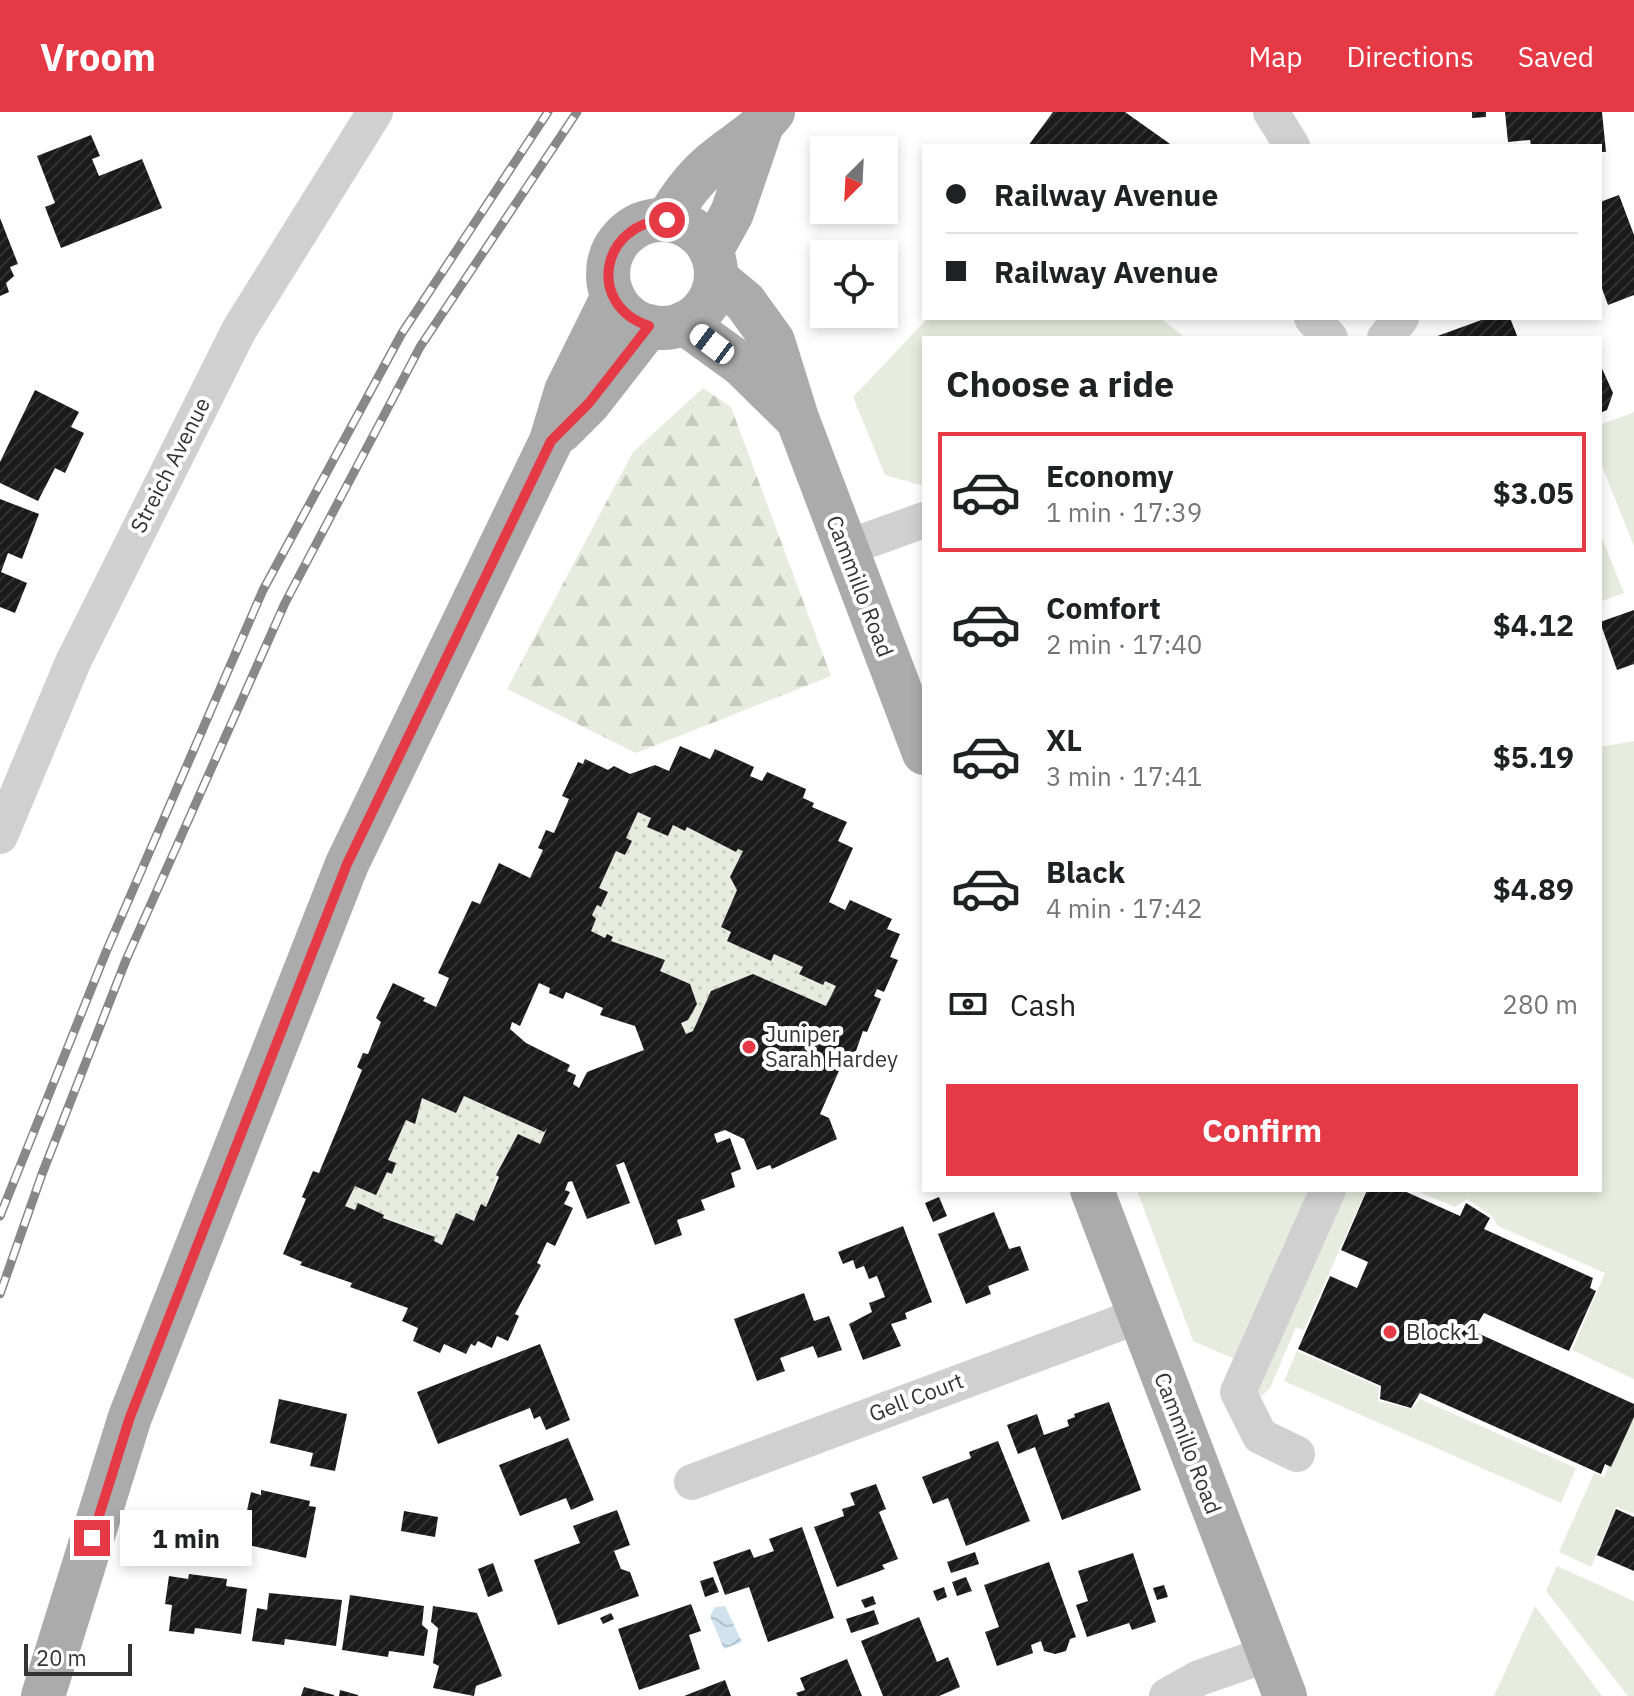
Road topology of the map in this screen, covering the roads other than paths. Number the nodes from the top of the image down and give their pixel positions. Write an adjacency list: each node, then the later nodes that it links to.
1 (375, 112): 18 (street, Streich Avenue)
2 (1271, 112): 4 (street)
3 (767, 120): 5 (main road); 6 (main road)
4 (1291, 144)
5 (667, 220): 6 (main road); 7 (main road)
6 (714, 264): 10 (main road); 13 (main road, Cammillo Road)
7 (613, 296): 10 (main road); 14 (main road)
8 (1314, 320): 11 (street)
9 (1399, 320): 12 (street)
10 (667, 324): 13 (main road, Cammillo Road); 14 (main road)
11 (1328, 336)
12 (1387, 336)
13 (797, 418): 16 (main road, Cammillo Road)
14 (551, 441): 25 (main road)
15 (922, 521): 16 (street)
16 (846, 548): 17 (main road, Cammillo Road)
17 (922, 748)
18 (0, 836)
19 (1093, 1192): 21 (main road, Cammillo Road)
20 (1327, 1192): 22 (street)
21 (1141, 1315): 23 (street, Gell Court); 24 (main road, Cammillo Road)
22 (1297, 1454)
23 (692, 1482)
24 (1268, 1654): 26 (street); 27 (main road, Cammillo Road)
25 (43, 1696)
26 (1167, 1696)
27 (1285, 1696)

